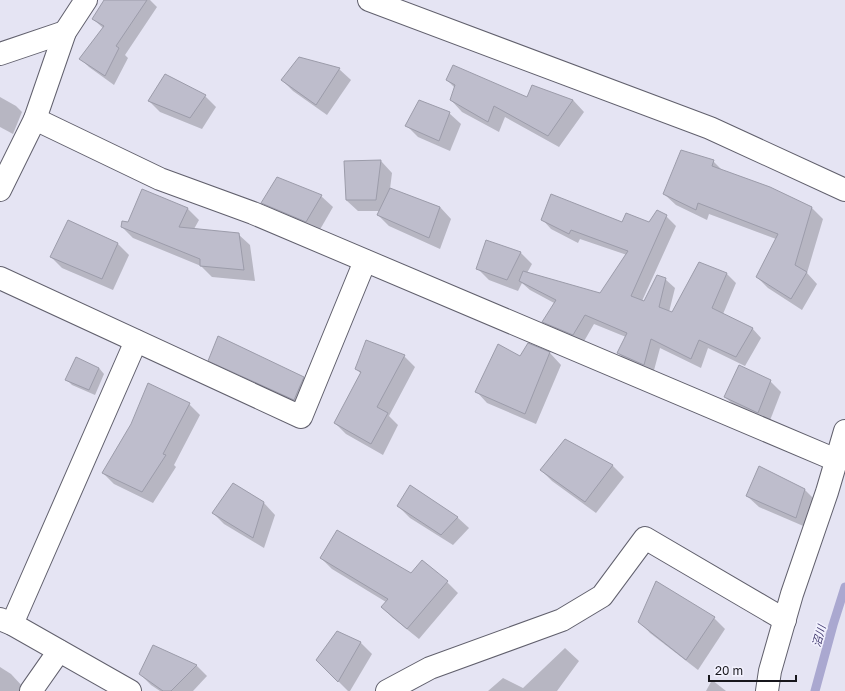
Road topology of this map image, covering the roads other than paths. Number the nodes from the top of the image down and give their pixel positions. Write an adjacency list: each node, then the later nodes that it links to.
1 (86, 0): 3 (street)
2 (370, 0): 7 (street)
3 (65, 32): 4 (street); 5 (street)
4 (0, 54)
5 (35, 119): 6 (street); 8 (street)
6 (0, 190)
7 (845, 190)
8 (365, 260): 10 (street); 12 (street)
9 (0, 278): 10 (street)
10 (136, 341): 14 (street)
11 (845, 431): 12 (street)
12 (836, 460): 13 (street)
13 (785, 620): 18 (street); 19 (street)
14 (6, 621): 15 (street)
15 (59, 651): 16 (street); 17 (street)
16 (31, 691)
17 (130, 691)
18 (387, 691)
19 (767, 691)

